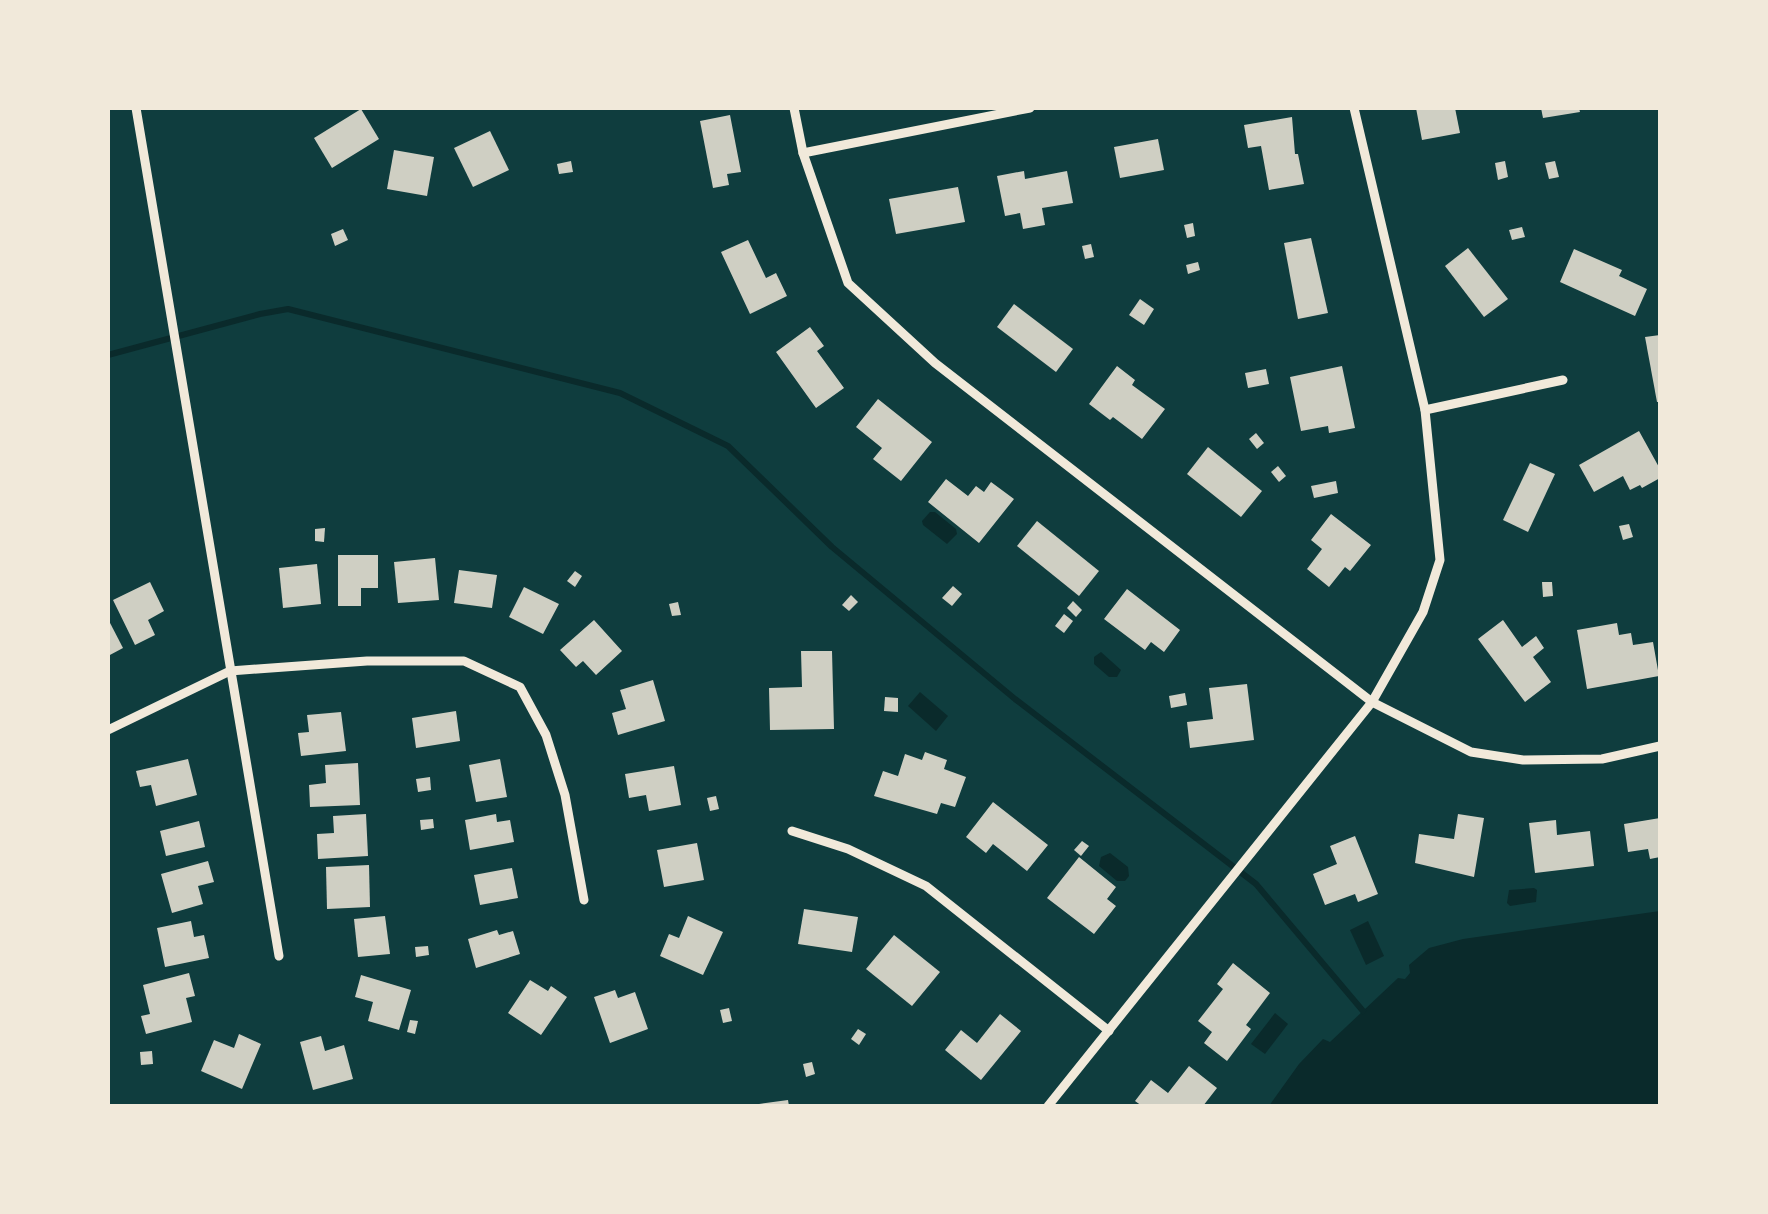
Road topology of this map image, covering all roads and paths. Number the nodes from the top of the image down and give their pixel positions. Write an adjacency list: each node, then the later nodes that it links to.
1 (136, 108): 8 (street)
2 (794, 108): 5 (street)
3 (1030, 108): 5 (street)
4 (1354, 108): 7 (street)
5 (803, 153): 9 (street)
6 (1563, 380): 7 (street)
7 (1424, 410): 9 (street)
8 (230, 670): 10 (street); 13 (street); 14 (street)
9 (1372, 702): 11 (street); 15 (street)
10 (108, 730)
11 (1660, 746)
12 (792, 832): 15 (street)
13 (584, 900)
14 (278, 956)
15 (1109, 1030): 16 (street)
16 (1048, 1106)

